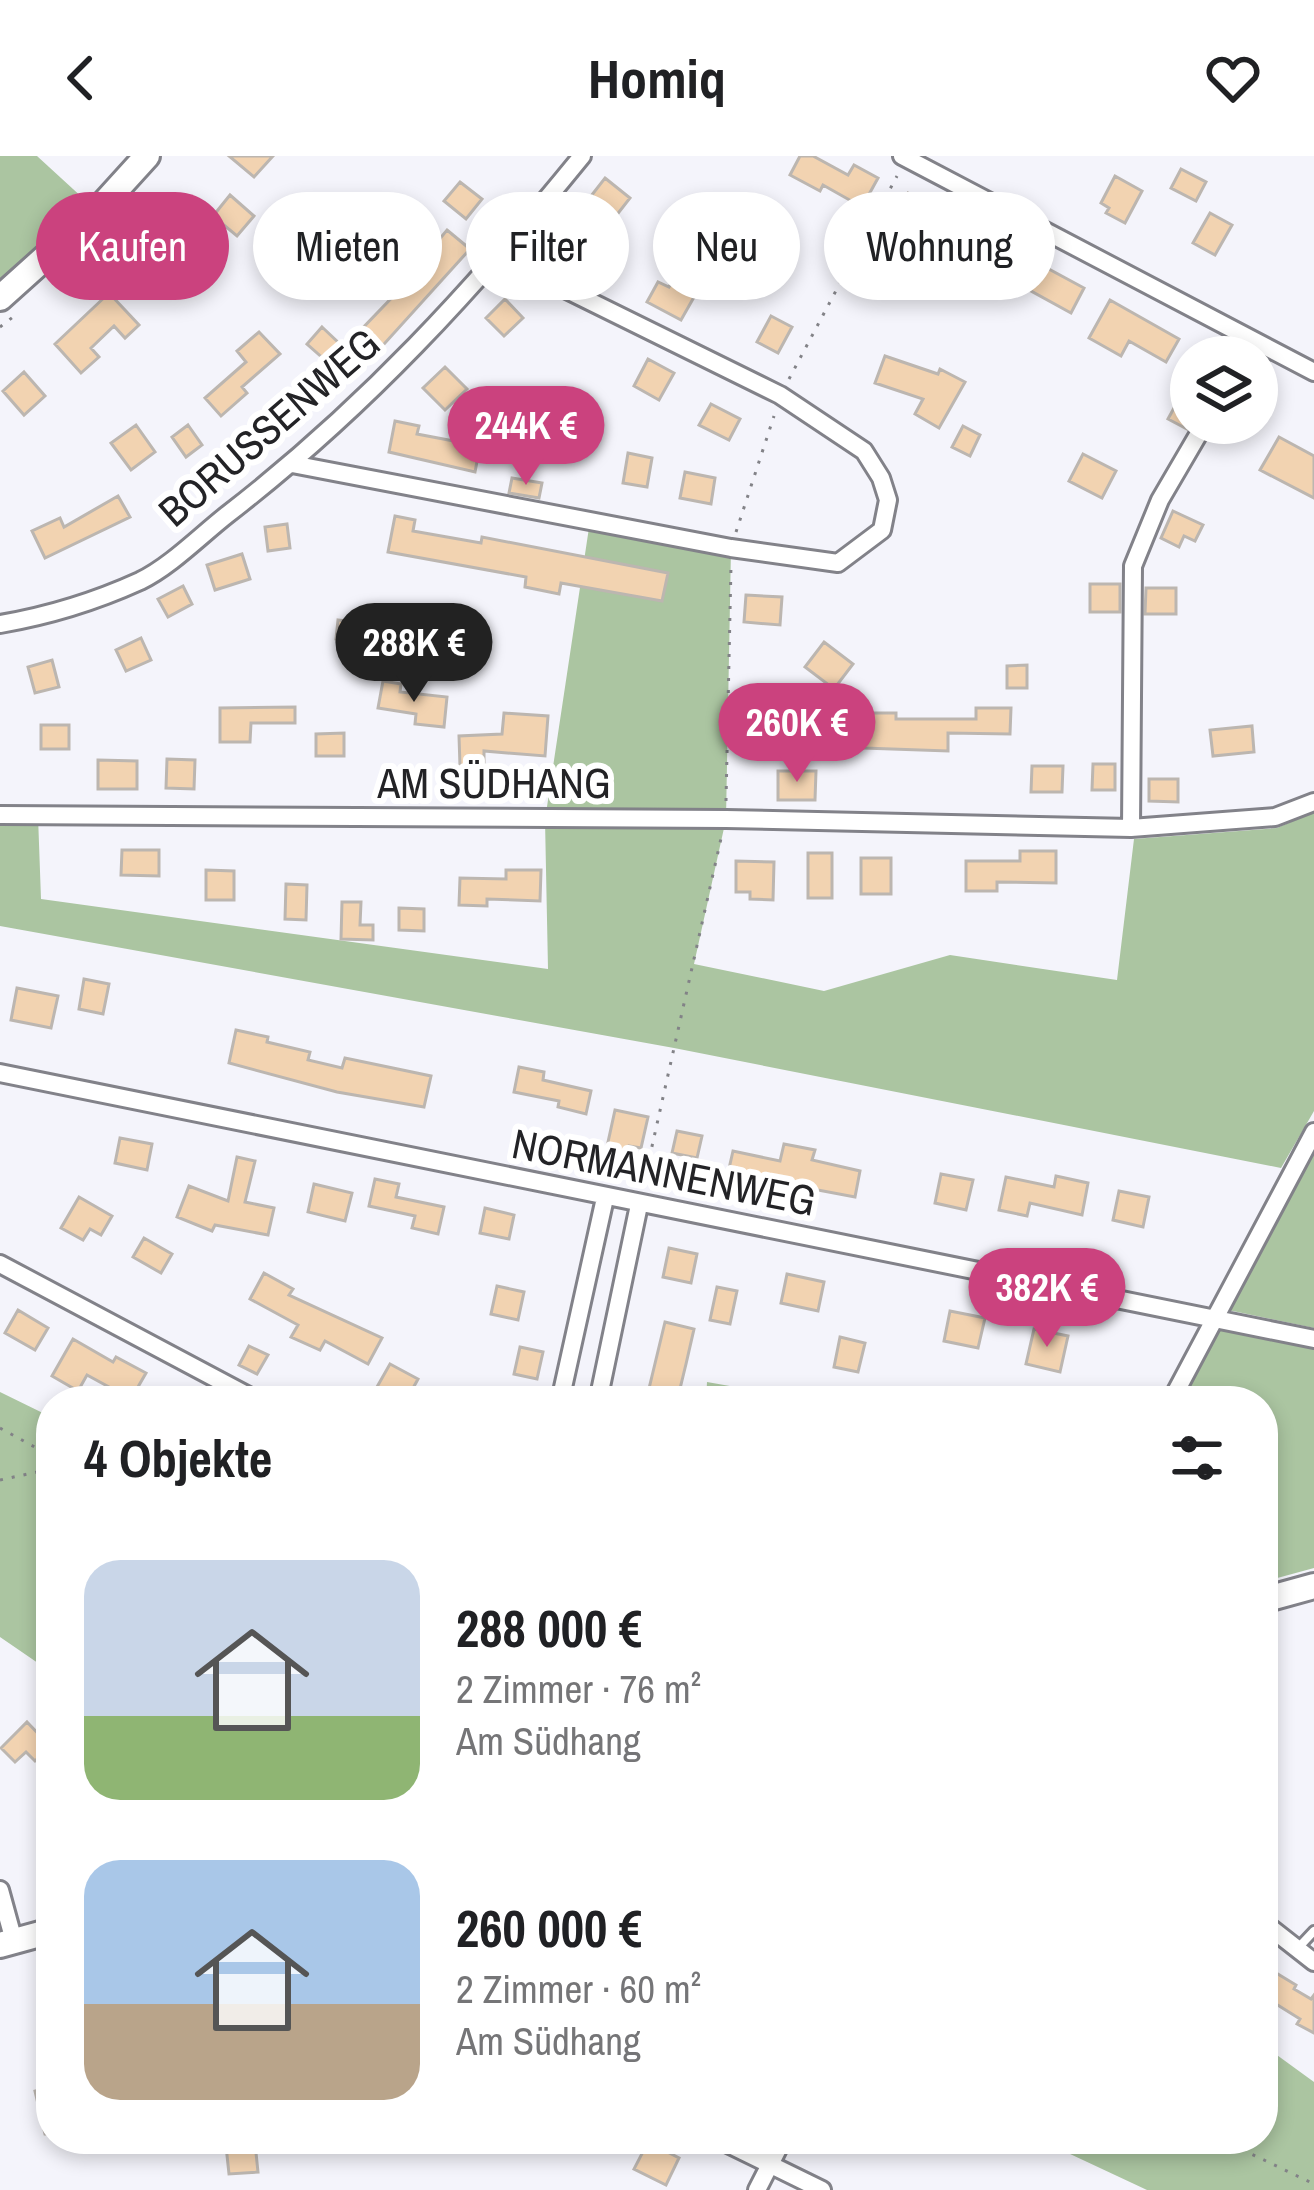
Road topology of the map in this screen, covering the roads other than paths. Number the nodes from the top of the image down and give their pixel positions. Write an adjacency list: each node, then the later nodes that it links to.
1 (147, 156): 6 (main road)
2 (582, 156): 4 (street, BORUSSENWEG)
3 (904, 157): 8 (street)
4 (553, 192)
5 (466, 295): 12 (street, BORUSSENWEG)
6 (0, 298)
7 (587, 300): 12 (street)
8 (1246, 336)
9 (1278, 353): 10 (street)
10 (1314, 372)
11 (1193, 444): 16 (street)
12 (292, 464): 13 (street, BORUSSENWEG)
13 (0, 624)
14 (1314, 802): 16 (street, AM SÜDHANG)
15 (0, 815): 16 (street, AM SÜDHANG)
16 (1131, 828)
17 (0, 1073): 19 (street, NORMANNENWEG)
18 (1314, 1132): 22 (street)
19 (605, 1198): 20 (street, NORMANNENWEG); 25 (street)
20 (639, 1205): 22 (street, NORMANNENWEG); 26 (street)
21 (0, 1264): 24 (street)
22 (1217, 1319): 23 (street, NORMANNENWEG); 27 (street)
23 (1314, 1339)
24 (230, 1386)
25 (563, 1386)
26 (601, 1386)
27 (1179, 1386)
28 (1314, 1586): 29 (main road)
29 (1278, 1596)
30 (0, 1890): 34 (street)
31 (1314, 1931): 35 (lane)
32 (1278, 1934): 35 (street)
33 (36, 1935): 34 (main road)
34 (7, 1943)
35 (1297, 1950): 36 (street)
36 (1314, 1962)
37 (750, 2154): 39 (street)
38 (776, 2154): 39 (street)
39 (771, 2164): 40 (street); 41 (street)
40 (757, 2190)
41 (822, 2190)

